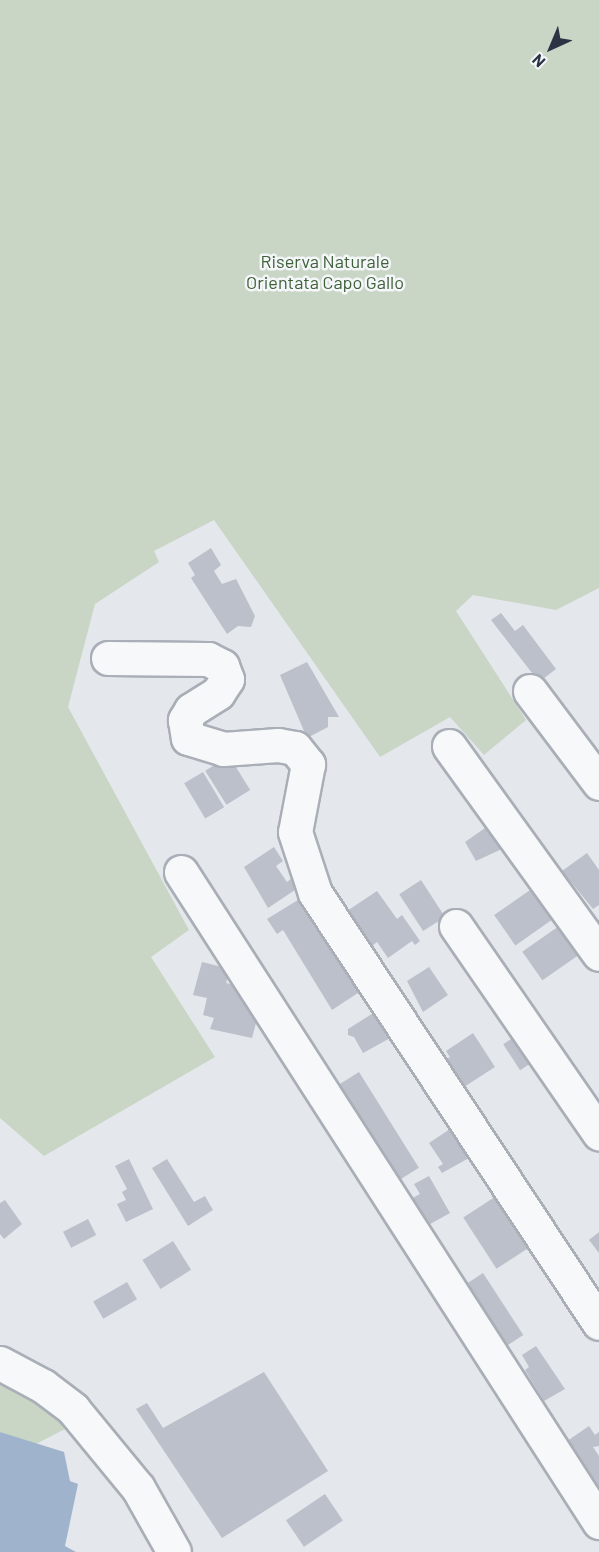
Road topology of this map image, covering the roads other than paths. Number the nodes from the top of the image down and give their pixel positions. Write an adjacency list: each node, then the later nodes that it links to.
1 (108, 658): 9 (street)
2 (530, 691): 4 (street)
3 (449, 746): 7 (street)
4 (599, 783)
5 (181, 872): 11 (street)
6 (456, 926): 8 (street)
7 (599, 954)
8 (599, 1133)
9 (599, 1323)
10 (0, 1363): 12 (street)
11 (599, 1522)
12 (174, 1552)

